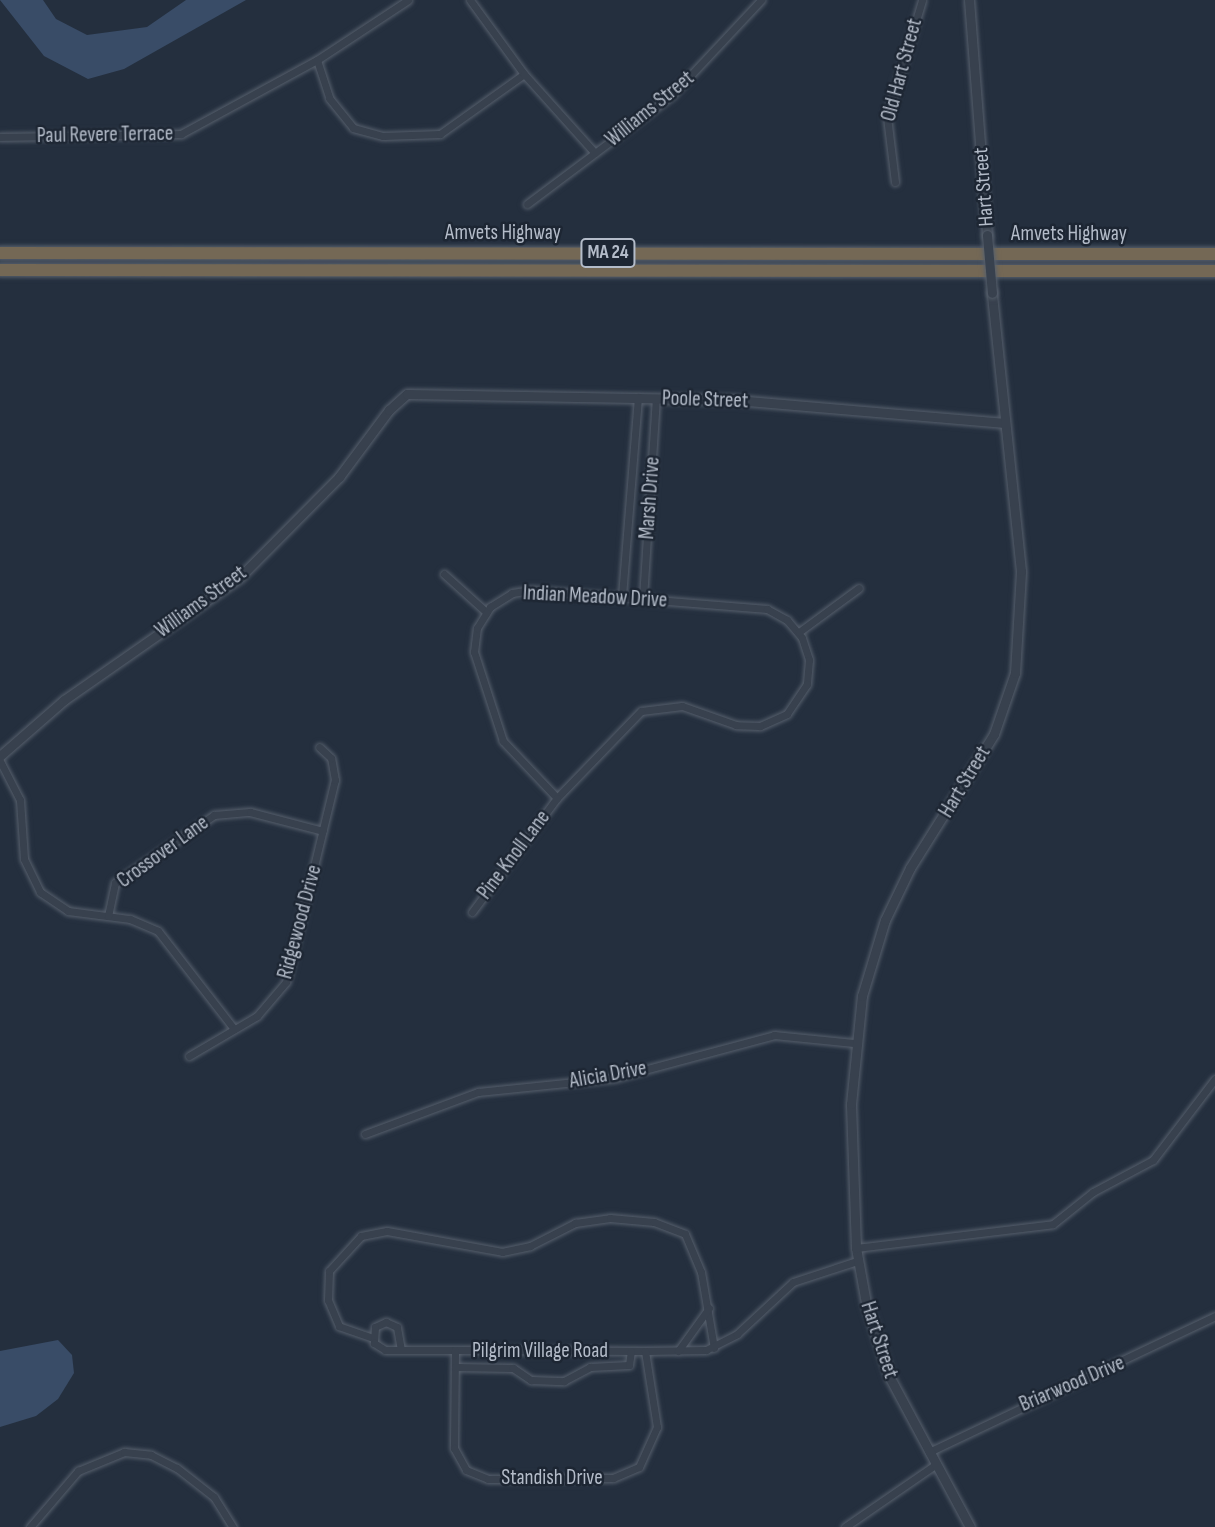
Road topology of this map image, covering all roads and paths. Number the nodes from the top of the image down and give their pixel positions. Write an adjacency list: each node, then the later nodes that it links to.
1 (408, 0): 6 (street, Paul Revere Terrace)
2 (470, 0): 7 (street)
3 (761, 0): 9 (street, Williams Street)
4 (922, 0): 10 (street, Old Hart Street)
5 (970, 0): 19 (street, Hart Street, bridge)
6 (317, 60): 7 (street); 8 (street, Paul Revere Terrace)
7 (524, 74): 9 (street)
8 (0, 137)
9 (595, 153): 11 (street, Williams Street)
10 (895, 182)
11 (527, 204)
12 (0, 253): 13 (highway, Amvets Highway / MA 24)
13 (1215, 254)
14 (0, 270): 15 (highway, Amvets Highway / MA 24)
15 (1215, 271)
16 (407, 394): 17 (street, Poole Street); 27 (street, Williams Street)
17 (638, 397): 18 (street, Poole Street); 22 (street, Marsh Drive)
18 (656, 398): 19 (street, Poole Street); 23 (street, Marsh Drive)
19 (1002, 423): 33 (street, Hart Street)
20 (444, 574): 24 (street)
21 (859, 588): 25 (street)
22 (622, 596): 23 (street, Indian Meadow Drive); 24 (street, Indian Meadow Drive)
23 (643, 598): 25 (street, Indian Meadow Drive)
24 (486, 612): 28 (street)
25 (799, 632): 28 (street)
26 (319, 747): 29 (street, Ridgewood Drive)
27 (0, 758): 31 (street)
28 (557, 798): 30 (street, Pine Knoll Lane)
29 (323, 831): 31 (street, Crossover Lane); 32 (street, Ridgewood Drive)
30 (472, 912)
31 (108, 916): 32 (street)
32 (234, 1029): 34 (street, Ridgewood Drive)
33 (855, 1043): 36 (street, Alicia Drive); 37 (street, Hart Street)
34 (189, 1056)
35 (1215, 1079): 37 (street)
36 (365, 1134)
37 (856, 1248): 38 (street, Hart Street)
38 (858, 1261): 42 (street, Pilgrim Village Road); 49 (street, Hart Street)
39 (709, 1308): 41 (street, Pilgrim Village Road); 42 (street, Pilgrim Village Road); 47 (street)
40 (1215, 1316): 49 (street, Briarwood Drive)
41 (373, 1338): 43 (street, Pilgrim Village Road); 43 (street)
42 (714, 1348): 47 (street, Pilgrim Village Road)
43 (401, 1350): 44 (street, Pilgrim Village Road)
44 (455, 1350): 45 (street, Pilgrim Village Road); 48 (street, Standish Drive)
45 (631, 1351): 46 (street, Pilgrim Village Road); 48 (street)
46 (645, 1351): 47 (street, Pilgrim Village Road); 48 (street, Standish Drive)
47 (678, 1351)
48 (455, 1367)
49 (929, 1452): 50 (street, Hart Street)
50 (935, 1465): 53 (street); 54 (street, Hart Street)
51 (30, 1527): 52 (street)
52 (233, 1527)
53 (845, 1527)
54 (970, 1527)

